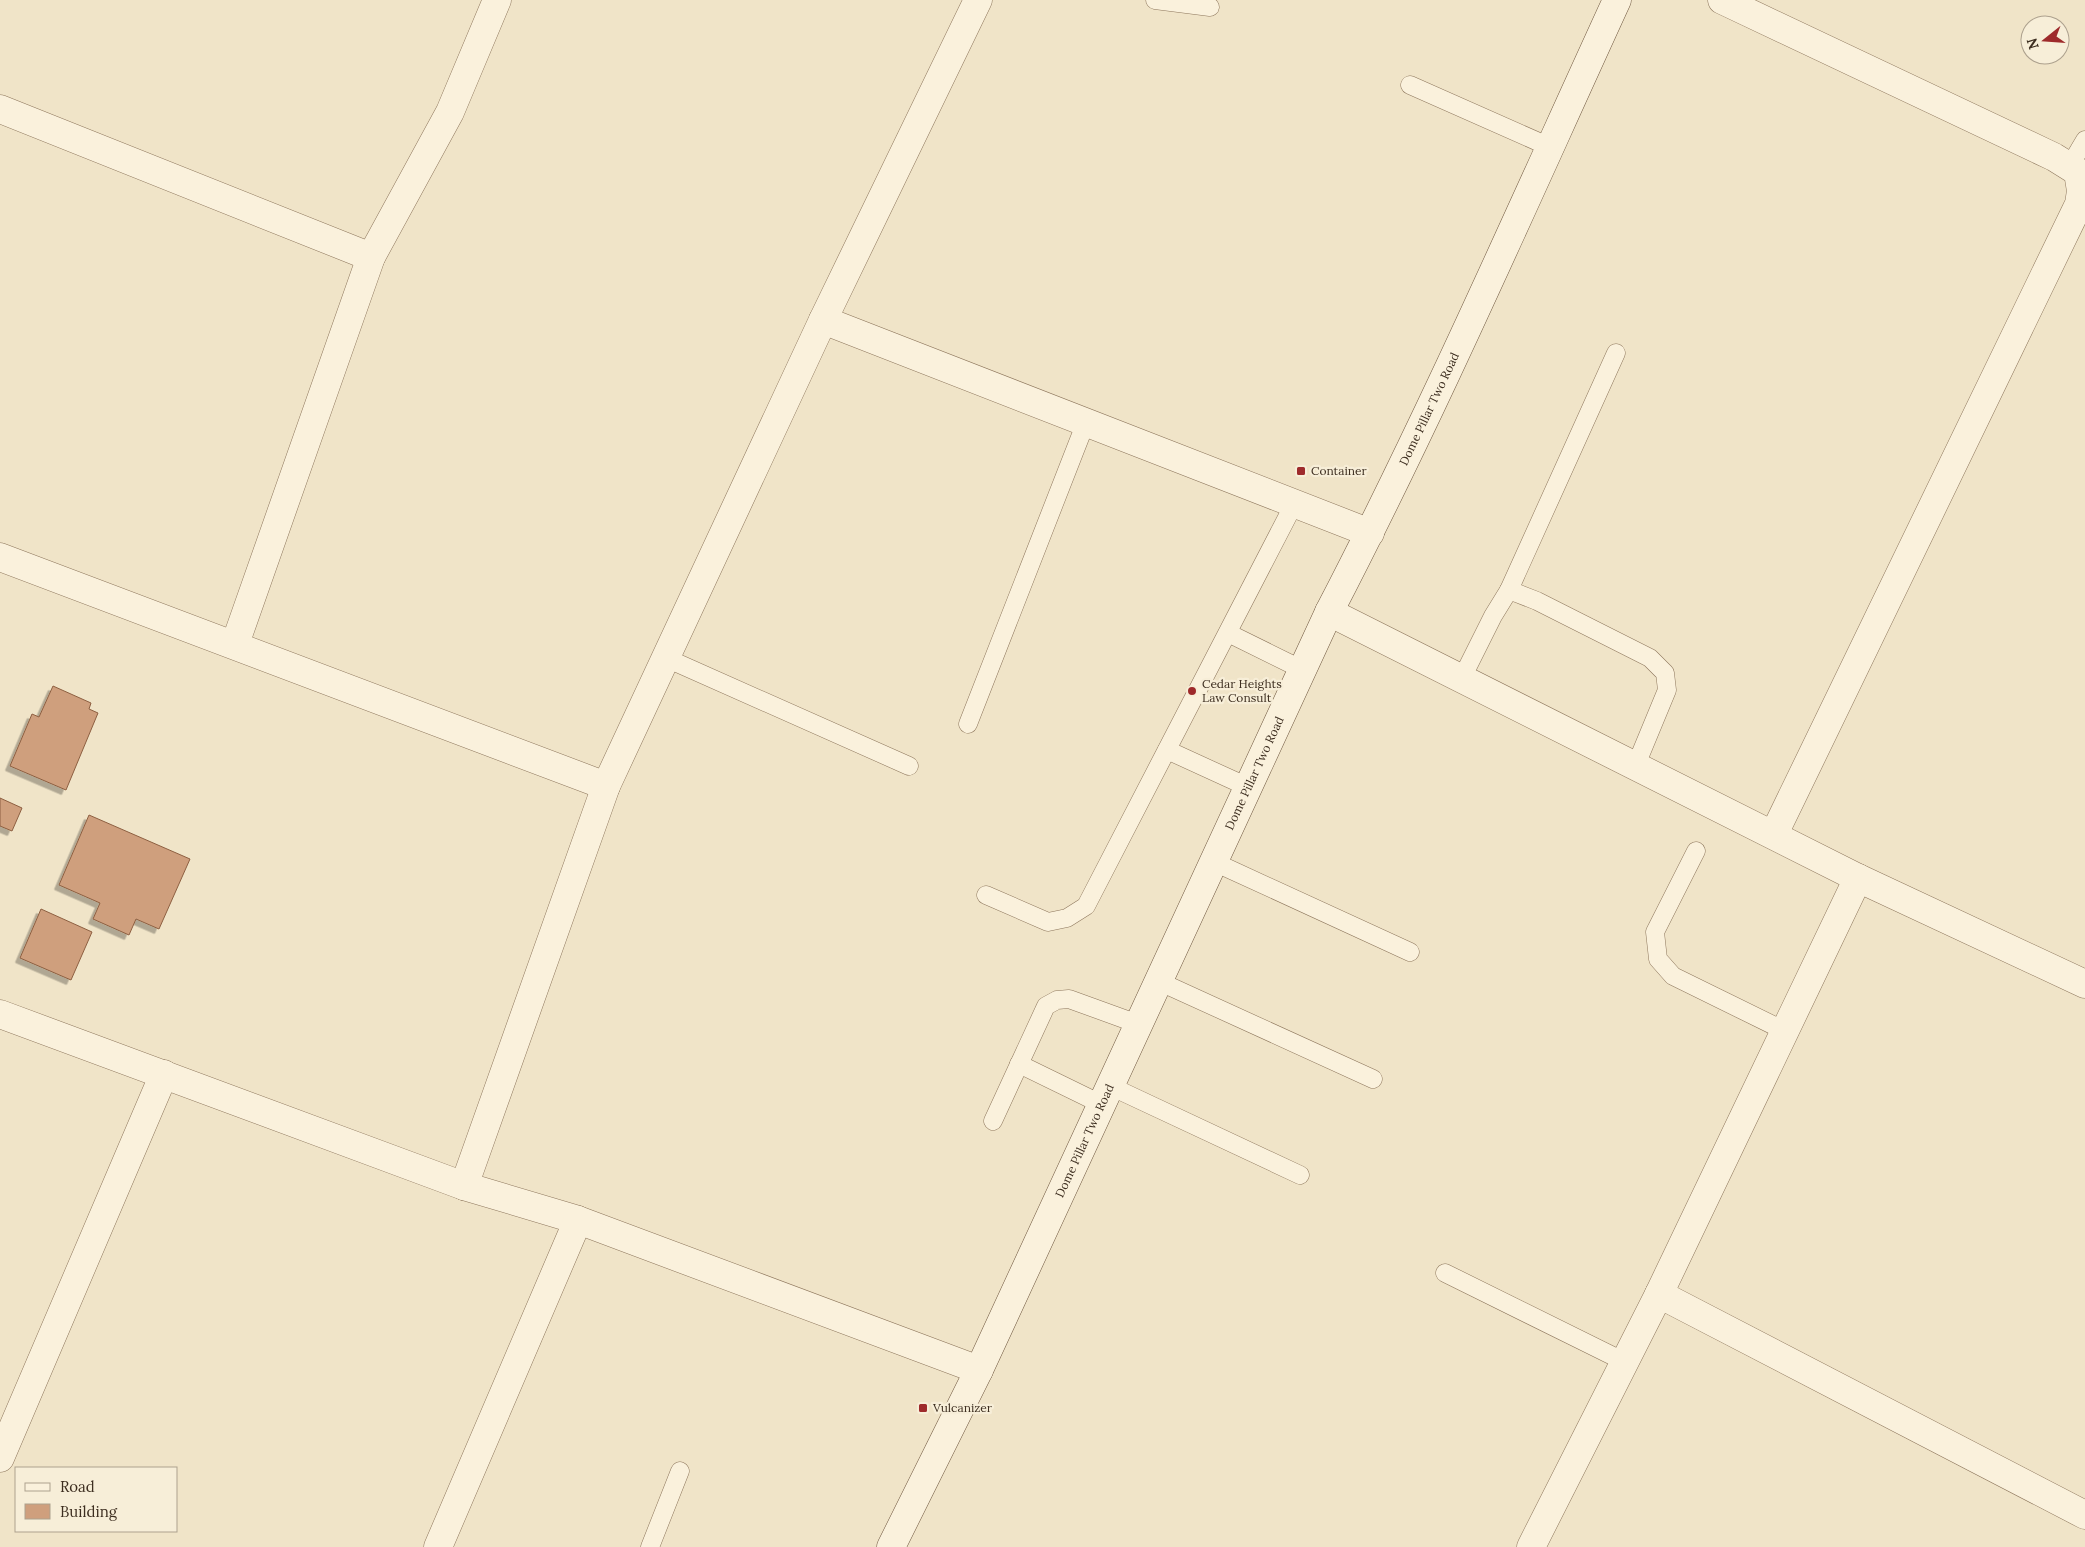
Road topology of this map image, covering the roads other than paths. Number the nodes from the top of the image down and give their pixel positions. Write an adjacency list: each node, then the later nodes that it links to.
1 (497, 0): 12 (street)
2 (978, 0): 13 (street)
3 (1155, 0): 6 (lane)
4 (1616, 0): 10 (street, Dome Pillar Two Road)
5 (1722, 0): 11 (street)
6 (1210, 7)
7 (1410, 85): 10 (lane)
8 (0, 109): 12 (street)
9 (2085, 140): 11 (lane)
10 (1550, 147): 17 (street, Dome Pillar Two Road)
11 (2069, 167): 32 (street)
12 (371, 257): 22 (street)
13 (823, 320): 15 (street); 23 (street)
14 (1616, 353): 19 (lane)
15 (1086, 422): 16 (street); 26 (lane)
16 (1294, 504): 17 (street); 21 (lane)
17 (1370, 533): 20 (street, Dome Pillar Two Road)
18 (0, 557): 22 (street)
19 (1509, 590): 25 (lane); 28 (lane)
20 (1329, 612): 24 (street, Dome Pillar Two Road); 25 (street)
21 (1228, 633): 24 (lane); 27 (lane)
22 (235, 644): 30 (street)
23 (666, 658): 29 (lane); 30 (street)
24 (1302, 670): 31 (street, Dome Pillar Two Road)
25 (1462, 678): 28 (street)
26 (968, 724)
27 (1167, 750): 31 (lane); 36 (lane)
28 (1636, 765): 32 (street)
29 (909, 766)
30 (606, 786): 49 (street)
31 (1248, 787): 34 (street, Dome Pillar Two Road)
32 (1774, 834): 35 (street)
33 (1696, 851): 42 (lane)
34 (1214, 862): 37 (lane); 38 (street, Dome Pillar Two Road)
35 (1858, 878): 39 (street); 42 (street)
36 (986, 895)
37 (1410, 952)
38 (1158, 981): 41 (street, Dome Pillar Two Road); 45 (lane)
39 (2085, 984)
40 (0, 1014): 44 (street)
41 (1138, 1024): 43 (lane); 46 (street, Dome Pillar Two Road)
42 (1785, 1031): 52 (street)
43 (1019, 1064): 46 (lane); 47 (lane)
44 (164, 1074): 49 (street); 55 (street)
45 (1373, 1079)
46 (1106, 1095): 48 (lane); 54 (street, Dome Pillar Two Road)
47 (992, 1121)
48 (1300, 1175)
49 (464, 1186): 50 (street)
50 (578, 1220): 54 (street); 58 (street)
51 (1445, 1273): 53 (lane)
52 (1659, 1294): 53 (street); 57 (street)
53 (1625, 1362): 61 (street)
54 (979, 1370): 60 (street, Dome Pillar Two Road)
55 (0, 1458)
56 (680, 1471): 59 (lane)
57 (2085, 1515)
58 (438, 1547)
59 (650, 1547)
60 (892, 1547)
61 (1531, 1547)

